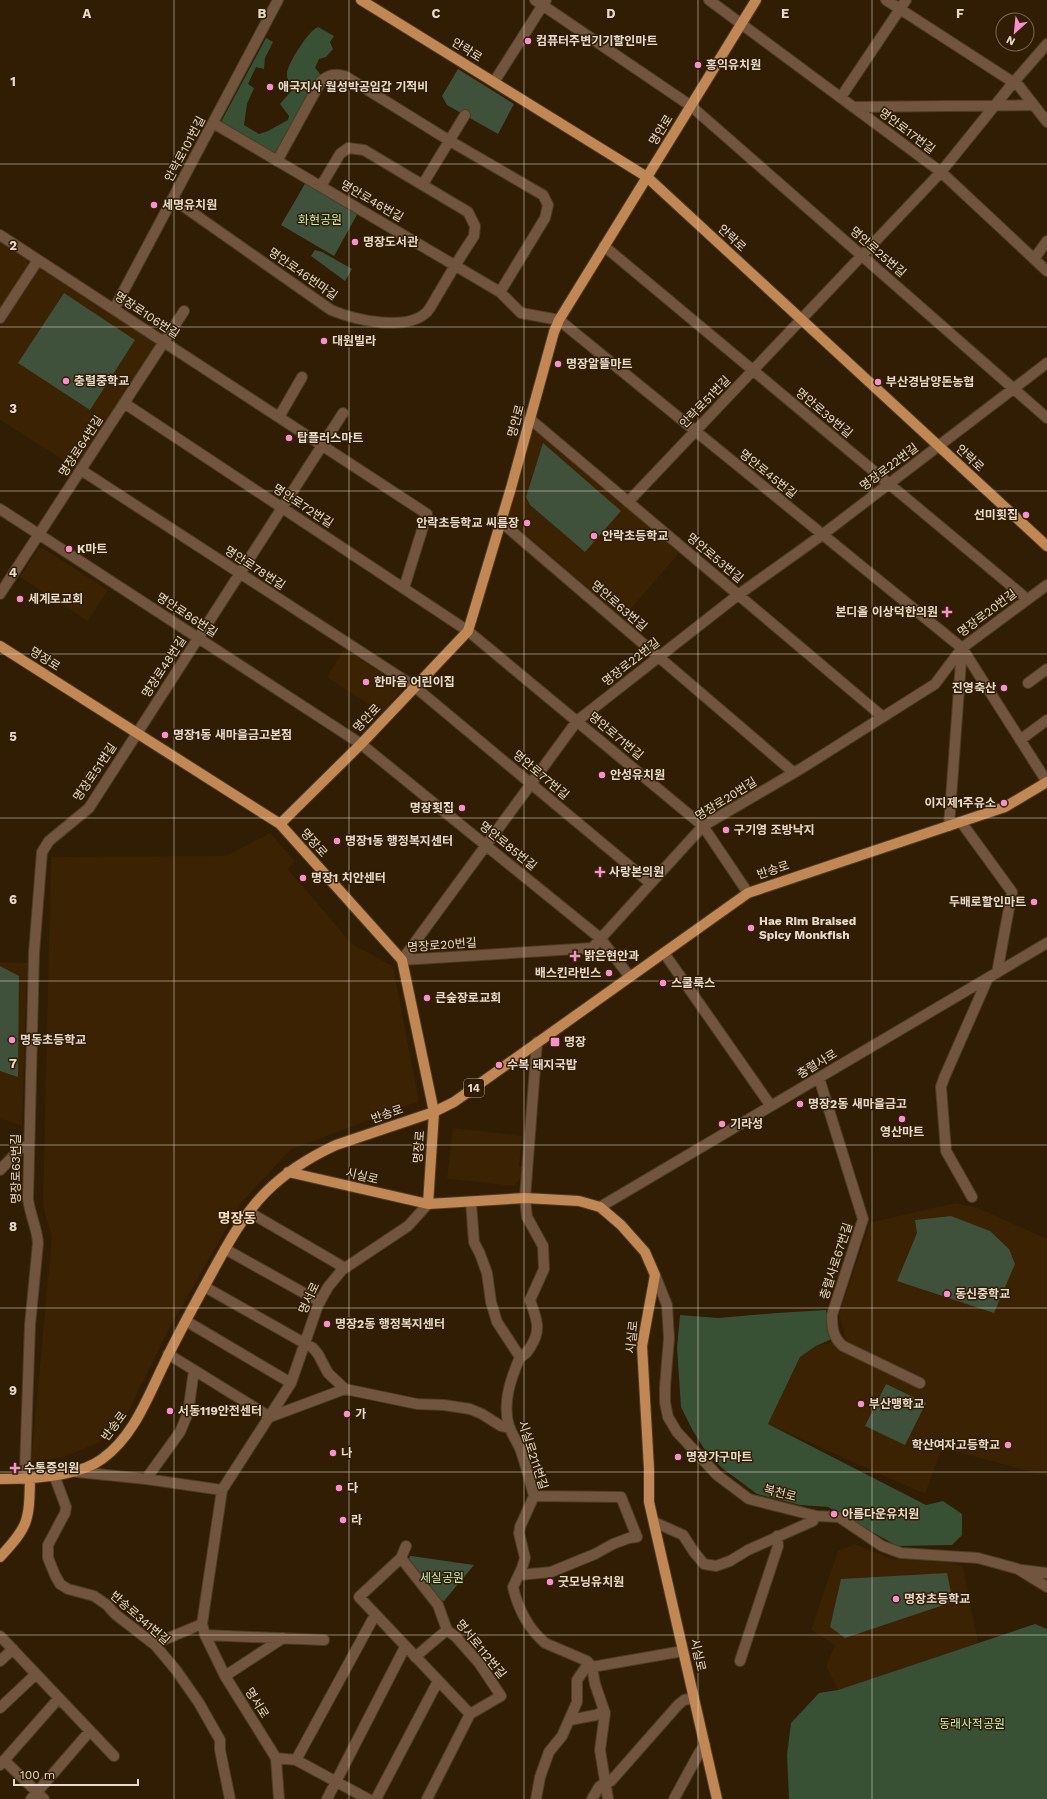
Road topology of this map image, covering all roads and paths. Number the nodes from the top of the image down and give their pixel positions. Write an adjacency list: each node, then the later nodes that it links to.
1 (278, 0): 21 (street, 안락로101번길)
2 (361, 0): 12 (main road, 안락로)
3 (709, 0): 9 (street, 명안로17번길)
4 (756, 0): 9 (main road, 명안로)
5 (886, 0): 8 (street)
6 (906, 0): 8 (street)
7 (541, 2): 12 (street); 17 (street, 명안로25번길)
8 (900, 9): 13 (street); 14 (street)
9 (741, 24): 14 (street, 명안로17번길); 17 (main road, 명안로)
10 (1047, 44): 13 (street)
11 (1047, 52): 13 (street)
12 (494, 82): 25 (main road, 안락로)
13 (1016, 84): 15 (street, 안락로51번길); 16 (street)
14 (840, 98): 18 (street, 명안로17번길)
15 (995, 105): 16 (street); 18 (street); 24 (street, 안락로51번길)
16 (1033, 105): 20 (street)
17 (691, 106): 25 (main road, 명안로); 32 (street, 명안로25번길)
18 (853, 107): 24 (street, 명안로17번길)
19 (465, 115): 22 (street)
20 (1047, 122)
21 (213, 123): 23 (street, 명안로46번길); 28 (street, 안락로101번길)
22 (450, 141): 23 (street); 26 (street); 37 (street)
23 (277, 161): 27 (street, 명안로46번길)
24 (941, 172): 32 (street, 안락로51번길); 33 (street, 명안로17번길)
25 (647, 178): 31 (main road, 명안로); 42 (main road, 안락로)
26 (423, 184): 27 (street, 명안로46번마길); 35 (street, 명안로46번마길)
27 (321, 186): 35 (street, 명안로46번길)
28 (173, 199): 35 (street, 명안로46번마길); 38 (street, 안락로101번길)
29 (0, 235): 34 (street, 명장로106번길)
30 (1047, 241): 33 (street)
31 (604, 246): 41 (main road, 명안로); 45 (street, 명안로39번길)
32 (862, 256): 42 (street, 안락로51번길); 47 (street, 명안로25번길)
33 (1034, 259): 36 (street, 명안로17번길)
34 (38, 260): 38 (street, 명장로106번길); 40 (street)
35 (455, 266): 37 (street, 명안로46번길)
36 (1047, 271)
37 (500, 292): 41 (street, 명안로46번길)
38 (114, 309): 43 (street, 명장로106번길)
39 (184, 311): 43 (street, 명장로64번길)
40 (0, 318)
41 (559, 320): 52 (main road, 명안로); 53 (street, 명안로45번길)
42 (802, 320): 45 (street, 안락로51번길); 55 (main road, 안락로)
43 (164, 342): 48 (street, 명장로64번길); 50 (street, 명장로106번길)
44 (1047, 363): 47 (street, 명장로22번길)
45 (753, 371): 53 (street, 안락로51번길); 57 (street, 명안로39번길)
46 (302, 377): 50 (street)
47 (1013, 389): 51 (street, 명안로25번길); 55 (street, 명장로22번길)
48 (124, 403): 56 (street, 명장로64번길); 59 (street, 명안로72번길)
49 (343, 413): 54 (street, 명장로48번길)
50 (279, 417): 54 (street, 명장로106번길)
51 (1047, 418)
52 (530, 419): 58 (street, 명안로53번길); 61 (main road, 명안로)
53 (695, 431): 58 (street, 안락로51번길); 63 (street, 명안로45번길)
54 (323, 445): 59 (street, 명장로48번길); 67 (street, 명장로106번길)
55 (938, 446): 57 (street, 명장로22번길); 64 (main road, 안락로)
56 (81, 470): 62 (street, 명장로64번길); 65 (street, 명안로78번길)
57 (888, 484): 63 (street, 명장로22번길); 70 (street, 명안로39번길)
58 (628, 502): 69 (street, 명안로53번길)
59 (282, 508): 65 (street, 명장로48번길); 67 (street, 명안로72번길)
60 (0, 509): 62 (street, 명안로86번길)
61 (502, 522): 71 (main road, 명안로); 75 (street, 명안로63번길)
62 (40, 534): 68 (street, 명장로64번길); 72 (street, 명안로86번길)
63 (822, 535): 69 (street, 명장로22번길); 74 (street, 명안로45번길)
64 (1047, 546)
65 (240, 574): 72 (street, 명장로48번길); 78 (street, 명안로78번길)
66 (1047, 585): 70 (street, 명장로20번길)
67 (404, 588): 71 (street, 명안로72번길)
68 (0, 594)
69 (738, 595): 75 (street, 명장로22번길); 79 (street, 명안로53번길)
70 (1027, 599): 74 (street, 명장로20번길)
71 (468, 631): 78 (main road, 명안로); 81 (street, 명안로71번길)
72 (198, 638): 82 (street, 명장로48번길); 84 (street, 명안로86번길)
73 (0, 646): 82 (main road, 명장로)
74 (962, 648): 79 (street, 명장로20번길); 83 (street, 명안로45번길); 91 (street)
75 (659, 657): 81 (street, 명장로22번길); 85 (street, 명안로63번길)
76 (1047, 670): 77 (street)
77 (1028, 683)
78 (415, 687): 84 (main road, 명안로); 87 (street, 명안로77번길)
79 (884, 717): 85 (street, 명장로20번길)
80 (1047, 720): 83 (street)
81 (577, 721): 87 (street, 명장로22번길); 90 (street, 명안로71번길)
82 (137, 733): 89 (main road, 명장로); 97 (street, 명장로51번길)
83 (1020, 740): 86 (street, 명안로45번길)
84 (361, 744): 89 (main road, 명안로); 92 (street, 명안로85번길)
85 (793, 772): 90 (street, 명장로20번길)
86 (1047, 782): 88 (main road, 반송로 / 14)
87 (531, 784): 92 (street, 명장로22번길); 93 (street, 명안로77번길)
88 (961, 822): 91 (main road, 반송로 / 14); 100 (street)
89 (280, 824): 99 (main road, 명장로)
90 (703, 826): 93 (street, 명장로20번길); 94 (street, 명안로71번길)
91 (949, 826): 94 (main road, 반송로 / 14)
92 (485, 845): 95 (street, 명안로85번길); 99 (street, 명장로22번길)
93 (650, 883): 95 (street, 명장로20번길)
94 (748, 893): 98 (main road, 반송로 / 14)
95 (600, 938): 99 (street, 명장로20번길); 101 (street, 명안로85번길)
96 (1047, 943): 100 (street, 충렬사로)
97 (34, 953): 107 (street, 명장로63번길)
98 (664, 953): 101 (main road, 반송로 / 14); 105 (street)
99 (402, 960): 106 (main road, 명장로)
100 (997, 973): 102 (street, 충렬사로)
101 (630, 977): 103 (main road, 반송로 / 14)
102 (988, 978): 104 (street, 충렬사로); 110 (street)
103 (537, 1042): 106 (main road, 반송로 / 14); 111 (street)
104 (820, 1078): 105 (street, 충렬사로); 127 (street, 충렬사로67번길)
105 (771, 1106): 114 (street, 충렬사로)
106 (434, 1112): 109 (main road, 반송로 / 14); 113 (main road, 명장로)
107 (29, 1145): 108 (street); 134 (street, 명장로63번길)
108 (0, 1170)
109 (288, 1172): 113 (main road, 시실로); 115 (main road, 반송로 / 14)
110 (972, 1197)
111 (525, 1198): 112 (main road, 시실로); 114 (main road, 시실로); 124 (street, 시실로211번길)
112 (471, 1202): 113 (main road, 시실로); 124 (street)
113 (428, 1204): 117 (street, 명서로)
114 (600, 1207): 118 (main road, 시실로)
115 (249, 1212): 116 (main road, 반송로 / 14); 117 (street)
116 (226, 1249): 119 (main road, 반송로 / 14); 120 (street)
117 (346, 1268): 120 (street, 명서로)
118 (655, 1275): 138 (street, 복천로); 139 (main road, 시실로)
119 (205, 1287): 121 (main road, 반송로 / 14); 122 (street)
120 (320, 1302): 122 (street, 명서로)
121 (186, 1321): 123 (main road, 반송로 / 14); 126 (street)
122 (305, 1344): 126 (street, 명서로); 128 (street)
123 (168, 1354): 125 (street); 131 (main road, 반송로 / 14)
124 (520, 1357): 130 (street, 시실로211번길)
125 (194, 1370): 129 (street); 135 (street)
126 (291, 1383): 129 (street, 명서로)
127 (920, 1383)
128 (345, 1389): 129 (street); 130 (street)
129 (270, 1417): 136 (street, 명서로)
130 (510, 1428): 137 (street, 시실로211번길)
131 (77, 1472): 132 (main road, 반송로 / 14); 135 (street)
132 (54, 1475): 134 (main road, 반송로 / 14); 155 (street, 반송로341번길)
133 (0, 1479): 134 (main road, 반송로 / 14)
134 (26, 1479): 142 (main road)
135 (146, 1479): 136 (street)
136 (222, 1490): 149 (street, 명서로)
137 (534, 1496): 146 (street, 시실로211번길); 146 (street)
138 (813, 1515): 140 (street); 144 (street, 복천로)
139 (654, 1522): 140 (street); 158 (main road, 시실로)
140 (777, 1536): 161 (street)
141 (406, 1546): 143 (street)
142 (0, 1557)
143 (400, 1558): 148 (street); 150 (street, 명서로112번길)
144 (1018, 1569): 145 (street); 147 (street, 복천로)
145 (1047, 1573)
146 (519, 1575): 162 (street, 시실로211번길)
147 (1047, 1587)
148 (375, 1615): 156 (street); 176 (street)
149 (202, 1624): 151 (street, 명서로); 155 (street)
150 (447, 1630): 159 (street); 170 (street, 명서로112번길)
151 (205, 1635): 153 (street); 164 (street, 명서로)
152 (0, 1636): 157 (street)
153 (282, 1638): 154 (street); 164 (street)
154 (324, 1640)
155 (154, 1644): 181 (street, 반송로341번길)
156 (406, 1647): 159 (street); 178 (street)
157 (13, 1649): 160 (street); 163 (street)
158 (683, 1651): 162 (street); 167 (main road, 시실로)
159 (415, 1657): 165 (street)
160 (0, 1661)
161 (740, 1661)
162 (592, 1667): 169 (street); 171 (street)
163 (36, 1674): 166 (street); 168 (street)
164 (225, 1676): 175 (street, 명서로)
165 (438, 1681): 170 (street); 185 (street)
166 (59, 1698): 172 (street); 177 (street)
167 (694, 1698): 173 (main road, 시실로); 179 (street)
168 (0, 1708)
169 (604, 1711): 171 (street); 179 (street)
170 (470, 1714): 186 (street)
171 (570, 1720): 187 (street)
172 (90, 1731): 174 (street); 180 (street)
173 (705, 1745): 190 (street); 191 (main road, 시실로)
174 (114, 1756)
175 (276, 1758): 176 (street); 182 (street, 명서로)
176 (296, 1760): 178 (street)
177 (2, 1763): 180 (street)
178 (336, 1782): 183 (street); 184 (street)
179 (606, 1782): 188 (street); 189 (street)
180 (38, 1797)
181 (230, 1799)
182 (279, 1799)
183 (326, 1799)
184 (368, 1799)
185 (376, 1799)
186 (426, 1799)
187 (536, 1799)
188 (592, 1799)
189 (608, 1799)
190 (674, 1799)
191 (717, 1799)

